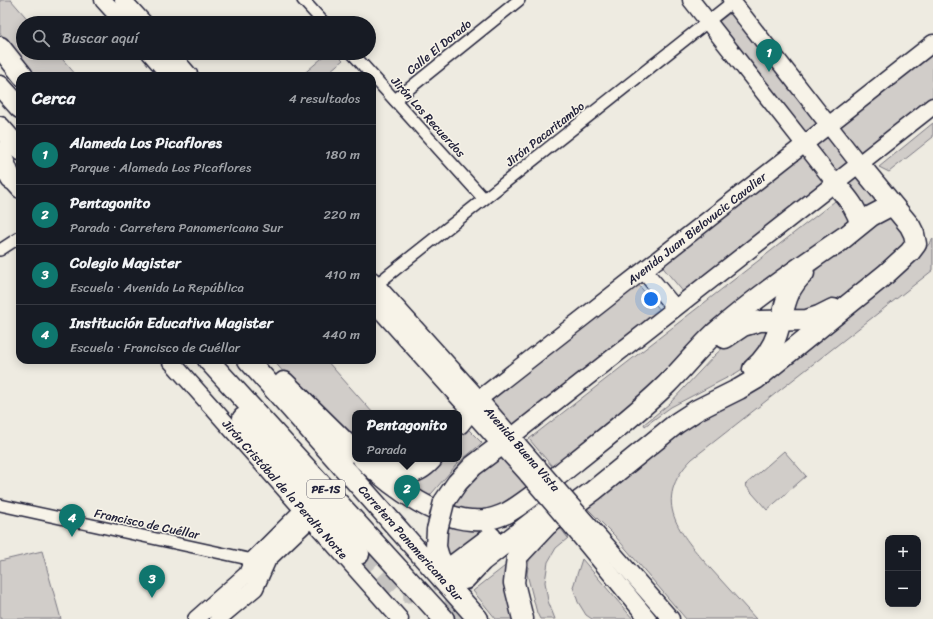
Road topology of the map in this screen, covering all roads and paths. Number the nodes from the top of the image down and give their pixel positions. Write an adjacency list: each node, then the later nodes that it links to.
1 (104, 0): 7 (main road)
2 (124, 0): 8 (main road)
3 (303, 0): 9 (street)
4 (519, 0): 22 (street, Calle El Dorado)
5 (691, 0): 10 (main road)
6 (733, 1): 10 (street, Jirón Pacaritambo); 25 (main road)
7 (118, 16)
8 (138, 16)
9 (318, 16)
10 (708, 22): 27 (main road); 33 (street, Jirón Pacaritambo)
11 (931, 46): 25 (main road, Avenida Juan Bielovucic Cavalier)
12 (0, 47): 16 (highway)
13 (156, 60): 17 (main road)
14 (176, 60): 18 (main road)
15 (358, 60): 19 (street, Jirón Los Recuerdos)
16 (20, 72)
17 (167, 72)
18 (187, 72)
19 (369, 72)
20 (376, 79): 22 (street, Jirón Los Recuerdos)
21 (0, 86): 23 (highway)
22 (395, 100): 33 (street, Jirón Los Recuerdos)
23 (16, 104)
24 (933, 106): 30 (main road)
25 (828, 124): 27 (main road, Avenida Juan Bielovucic Cavalier); 30 (main road)
26 (0, 127): 28 (highway)
27 (804, 143): 32 (main road); 39 (main road, Avenida Juan Bielovucic Cavalier)
28 (16, 145)
29 (0, 152): 31 (highway)
30 (859, 164): 32 (main road); 34 (highway)
31 (10, 179)
32 (835, 183): 35 (highway); 44 (main road)
33 (484, 199): 41 (street, Jirón Pacaritambo)
34 (892, 205): 35 (highway); 40 (highway)
35 (860, 224): 36 (highway)
36 (844, 237): 45 (highway); 56 (highway)
37 (16, 240): 38 (street)
38 (0, 250)
39 (644, 271): 44 (main road); 52 (main road, Avenida Juan Bielovucic Cavalier)
40 (886, 274): 45 (highway); 69 (highway)
41 (376, 282)
42 (376, 287): 52 (main road, Avenida Buena Vista)
43 (376, 306): 52 (main road, Avenida Buena Vista)
44 (675, 308): 54 (main road)
45 (780, 320): 45 (highway)
46 (174, 364): 60 (main road, Jirón Cristóbal de la Peralta Norte)
47 (199, 364): 62 (highway)
48 (212, 364): 67 (highway, PE-1S)
49 (252, 364): 68 (highway, Carretera Panamericana Sur / PE-1S)
50 (263, 364): 51 (highway)
51 (282, 380): 53 (highway); 55 (highway)
52 (469, 411): 54 (main road, Avenida Buena Vista)
53 (352, 440)
54 (506, 441): 61 (main road, Avenida Buena Vista, bridge); 68 (highway, bridge)
55 (352, 449)
56 (366, 462)
57 (378, 462): 58 (highway)
58 (429, 462)
59 (0, 505): 63 (street, Francisco de Cuéllar)
60 (307, 514): 63 (main road); 66 (main road, Jirón Cristóbal de la Peralta Norte)
61 (574, 518): 70 (main road, Avenida Buena Vista); 71 (main road, Avenida Buena Vista)
62 (359, 554)
63 (259, 562): 64 (main road); 65 (main road)
64 (196, 619)
65 (218, 619)
66 (400, 619)
67 (444, 619)
68 (479, 619)
69 (523, 619)
70 (648, 619)
71 (671, 619)

